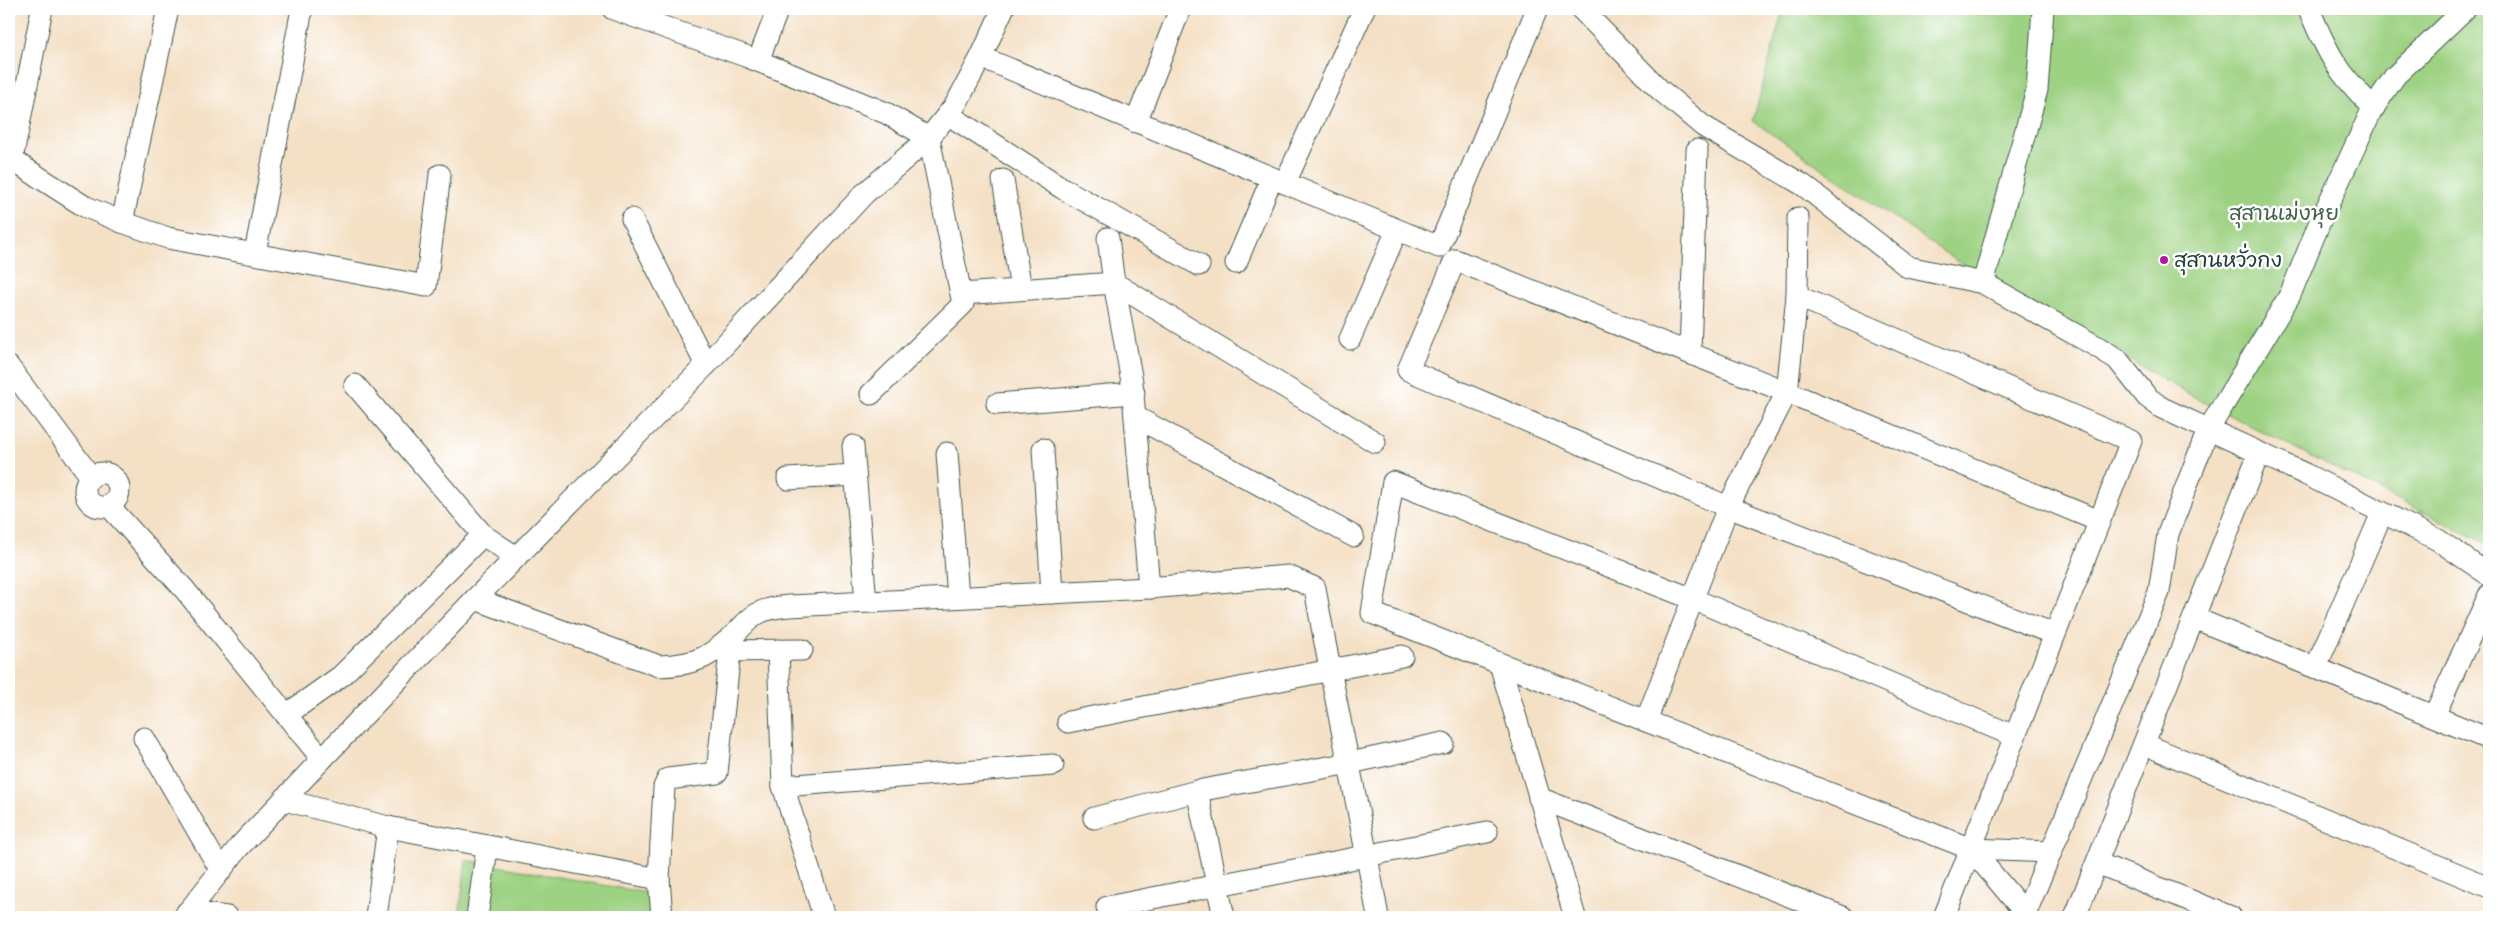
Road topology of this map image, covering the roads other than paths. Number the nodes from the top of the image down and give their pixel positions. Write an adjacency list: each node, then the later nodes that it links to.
1 (42, 9): 21 (street)
2 (168, 9): 27 (street)
3 (302, 9): 30 (street)
4 (613, 9): 15 (street)
5 (778, 9): 15 (street)
6 (1003, 9): 14 (street)
7 (1180, 9): 18 (street)
8 (1364, 9): 24 (street)
9 (1537, 9): 28 (street)
10 (1581, 9): 34 (street)
11 (2043, 9): 34 (street)
12 (2309, 9): 16 (street)
13 (2465, 9): 16 (street)
14 (982, 57): 17 (street); 18 (street)
15 (758, 61): 19 (street)
16 (2374, 108): 48 (street)
17 (949, 115): 19 (street); 32 (street)
18 (1136, 122): 24 (street)
19 (929, 138): 36 (street); 40 (street)
20 (1697, 150): 39 (street)
21 (10, 162): 27 (street)
22 (440, 175): 30 (street)
23 (1003, 180): 35 (street)
24 (1278, 180): 28 (street); 31 (street)
25 (1798, 218): 37 (street)
26 (632, 219): 40 (street)
27 (122, 222): 30 (street)
28 (1397, 230): 38 (street)
29 (1108, 238): 33 (street)
30 (254, 253)
31 (1236, 263)
32 (1199, 265)
33 (1114, 283): 35 (street); 44 (street); 49 (street)
34 (1983, 283): 48 (street)
35 (1021, 289): 36 (street)
36 (962, 294): 45 (street)
37 (1798, 296): 43 (street); 58 (street)
38 (1350, 339)
39 (1690, 354): 43 (street); 56 (street)
40 (706, 365): 61 (street)
41 (9, 367): 79 (street)
42 (355, 385): 59 (street)
43 (1787, 392): 56 (street); 58 (street)
44 (1134, 393): 46 (street); 47 (street)
45 (871, 394)
46 (996, 404)
47 (1136, 416): 60 (street); 63 (street)
48 (2208, 430): 53 (street); 100 (street)
49 (1375, 442)
50 (853, 446): 54 (street)
51 (1043, 449): 64 (street)
52 (947, 453): 66 (street)
53 (2259, 453): 57 (street); 70 (street)
54 (855, 475): 55 (street); 69 (street)
55 (788, 479)
56 (1728, 507): 68 (street); 71 (street)
57 (2382, 513): 62 (street); 77 (street)
58 (2099, 521): 71 (street)
59 (484, 535): 61 (street); 79 (street)
60 (1353, 536)
61 (516, 558): 67 (street)
62 (2489, 575)
63 (1149, 588): 64 (street); 78 (street)
64 (1052, 593): 66 (street)
65 (2489, 595): 80 (street)
66 (958, 597): 69 (street)
67 (475, 599): 74 (street); 88 (street)
68 (1693, 599): 76 (street); 81 (street); 83 (street)
69 (866, 602): 74 (street)
70 (2194, 618): 77 (street); 87 (street)
71 (2054, 634): 83 (street)
72 (778, 650): 73 (street); 74 (street); 91 (street)
73 (802, 650)
74 (724, 651): 104 (street)
75 (1402, 656): 78 (street)
76 (1500, 664): 81 (street); 93 (street)
77 (2316, 667): 80 (street)
78 (1330, 672): 82 (street); 89 (street)
79 (286, 715): 88 (street)
80 (2434, 716): 85 (street)
81 (1646, 721): 99 (street)
82 (1068, 722)
83 (2014, 736): 99 (street)
84 (144, 738): 103 (street)
85 (2489, 739)
86 (1443, 743): 89 (street)
87 (2144, 744): 102 (street); 106 (street)
88 (322, 759): 94 (street)
89 (1350, 763): 92 (street); 101 (street)
90 (1053, 765): 91 (street)
91 (783, 786): 114 (street)
92 (1197, 791): 95 (street); 105 (street)
93 (1539, 798): 117 (street); 118 (street)
94 (285, 800): 96 (street); 103 (street)
95 (1094, 818)
96 (388, 828): 98 (street); 111 (street)
97 (1487, 832): 101 (street)
98 (487, 848): 104 (street); 112 (street)
99 (1971, 849): 100 (street); 109 (street); 119 (street)
100 (2051, 852): 109 (street)
101 (1367, 857): 105 (street); 116 (street)
102 (2097, 863): 120 (street); 121 (street)
103 (221, 871): 108 (street)
104 (659, 879): 113 (street)
105 (1217, 886): 107 (street); 115 (street)
106 (2489, 887)
107 (1107, 907)
108 (186, 915): 110 (street)
109 (2025, 916)
110 (227, 917)
111 (376, 917)
112 (477, 917)
113 (662, 917)
114 (824, 917)
115 (1224, 917)
116 (1378, 917)
117 (1575, 917)
118 (1843, 917)
119 (1944, 917)
120 (2075, 917)
121 (2231, 917)

